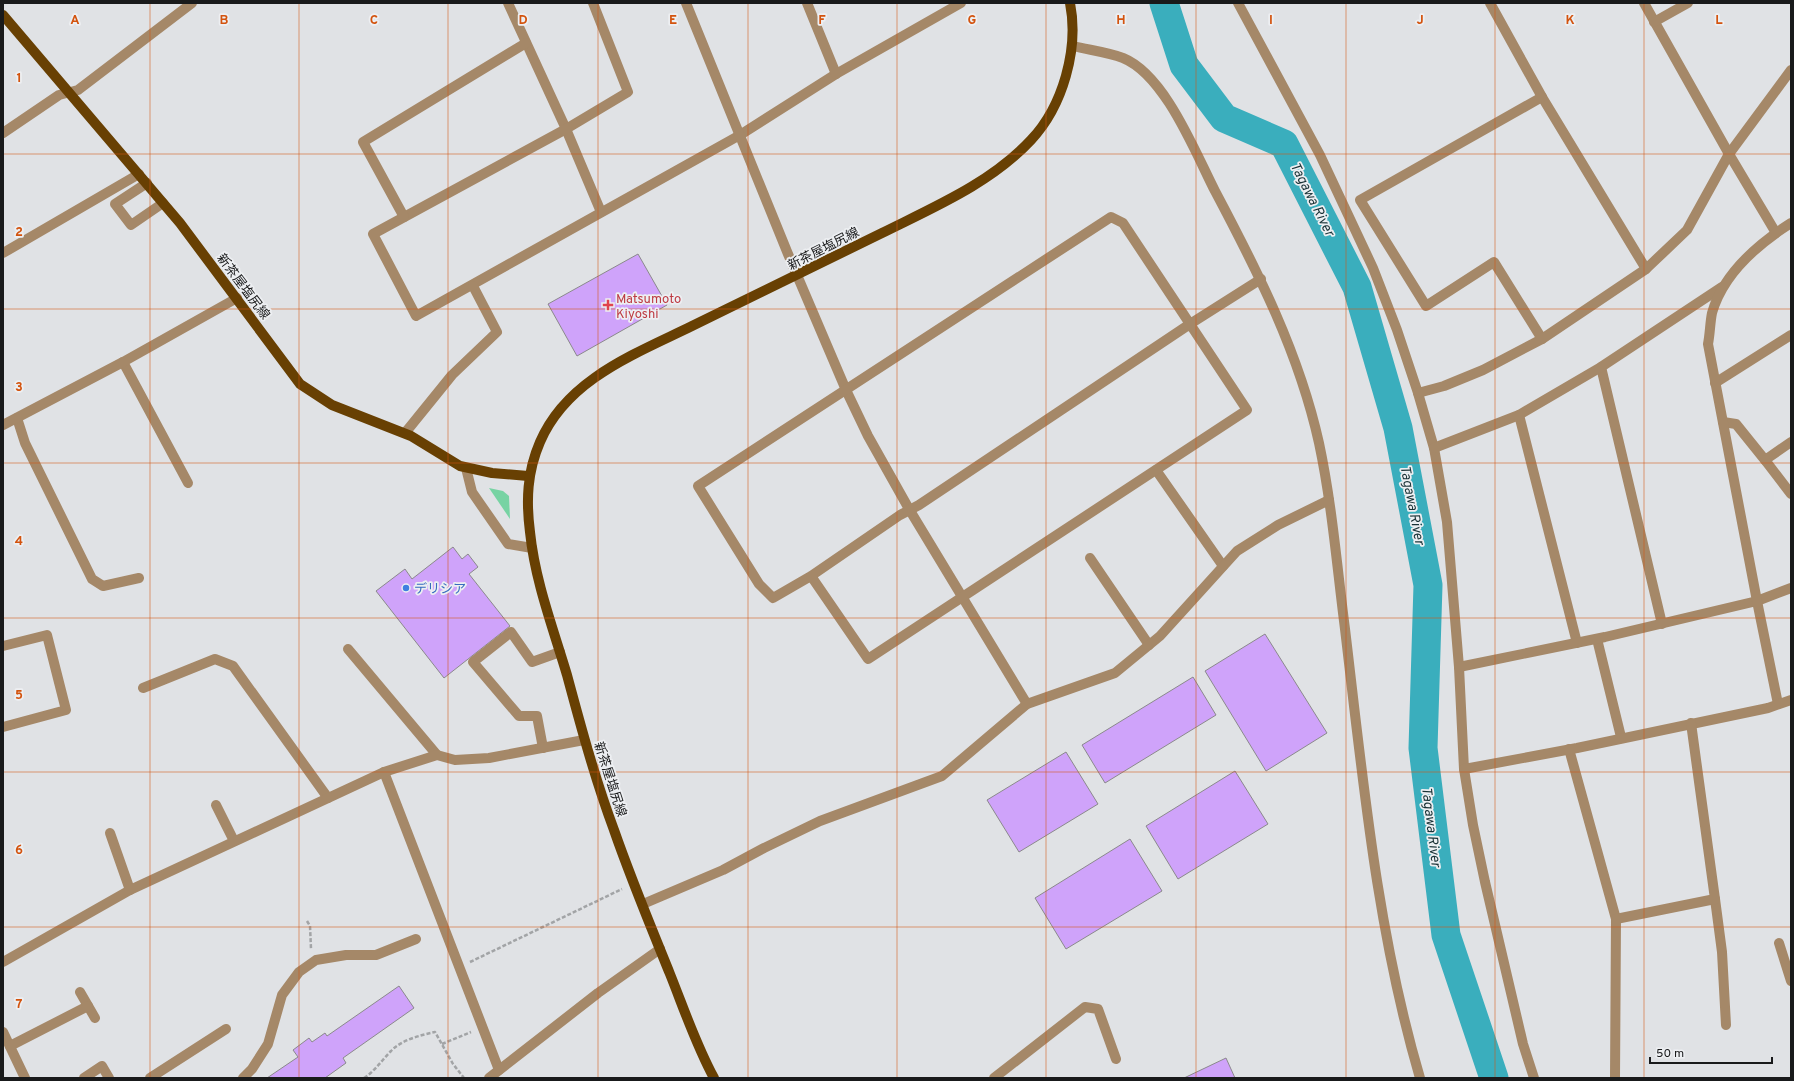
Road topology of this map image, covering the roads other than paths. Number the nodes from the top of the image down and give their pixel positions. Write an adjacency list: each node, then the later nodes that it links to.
1 (192, 3): 18 (street)
2 (508, 3): 14 (street)
3 (593, 3): 20 (street)
4 (686, 3): 22 (street)
5 (807, 3): 17 (street)
6 (961, 3): 17 (street)
7 (1070, 3): 15 (main road, 新茶屋塩尻線)
8 (1238, 3): 45 (street)
9 (1490, 3): 19 (street)
10 (1644, 3): 13 (street)
11 (1688, 3): 13 (street)
12 (3, 15): 18 (main road, 新茶屋塩尻線)
13 (1654, 22): 23 (street)
14 (526, 42): 20 (street); 28 (street)
15 (1073, 46): 33 (main road, 新茶屋塩尻線); 34 (street)
16 (1791, 70): 23 (street)
17 (836, 74): 22 (street)
18 (70, 93): 21 (street); 24 (main road, 新茶屋塩尻線)
19 (1542, 97): 32 (street); 40 (street)
20 (566, 129): 27 (street); 28 (street)
21 (3, 133)
22 (740, 135): 27 (street); 33 (street)
23 (1729, 154): 30 (street); 32 (street)
24 (139, 174): 25 (main road, 新茶屋塩尻線); 31 (street)
25 (147, 183): 26 (main road, 新茶屋塩尻線); 26 (street)
26 (163, 203): 37 (main road, 新茶屋塩尻線)
27 (600, 212): 35 (street)
28 (404, 217): 35 (street)
29 (1791, 223): 30 (street)
30 (1776, 233): 36 (street)
31 (3, 254)
32 (1646, 269): 40 (street)
33 (797, 275): 44 (street); 56 (main road, 新茶屋塩尻線)
34 (1261, 279): 38 (street); 59 (street)
35 (473, 286): 50 (street)
36 (1722, 287): 42 (street); 43 (street)
37 (237, 298): 41 (street); 50 (main road, 新茶屋塩尻線)
38 (1190, 324): 44 (street); 55 (street); 60 (street)
39 (1791, 334): 43 (street)
40 (1542, 339): 45 (street)
41 (123, 362): 47 (street); 57 (street)
42 (1601, 367): 46 (street); 69 (street)
43 (1715, 383): 48 (street)
44 (846, 390): 60 (street); 64 (street)
45 (1418, 393): 52 (street)
46 (1519, 415): 52 (street); 71 (street)
47 (17, 418): 49 (street); 65 (street)
48 (1722, 422): 53 (street); 68 (street)
49 (3, 425)
50 (405, 433): 54 (main road, 新茶屋塩尻線)
51 (1791, 442): 53 (street)
52 (1434, 448): 76 (street)
53 (1765, 460): 58 (street)
54 (466, 468): 56 (main road, 新茶屋塩尻線); 61 (street)
55 (1156, 470): 63 (street); 67 (street)
56 (528, 476): 61 (main road, 新茶屋塩尻線)
57 (188, 483)
58 (1791, 494)
59 (1330, 500): 63 (street); 119 (street)
60 (909, 510): 64 (street); 67 (street)
61 (532, 548): 75 (main road, 新茶屋塩尻線)
62 (1090, 558): 72 (street)
63 (1223, 566): 72 (street)
64 (811, 576): 67 (street)
65 (140, 578)
66 (1791, 588): 68 (street)
67 (962, 597): 79 (street)
68 (1756, 601): 69 (street); 80 (street)
69 (1662, 624): 70 (street)
70 (1597, 639): 71 (street); 83 (street)
71 (1577, 643): 76 (street)
72 (1149, 645): 79 (street)
73 (3, 646): 82 (street)
74 (348, 649): 87 (street)
75 (560, 652): 84 (main road, 新茶屋塩尻線); 85 (street)
76 (1459, 667): 88 (street)
77 (143, 688): 90 (street)
78 (1791, 700): 80 (street)
79 (1027, 704): 96 (street)
80 (1778, 704): 81 (street)
81 (1691, 723): 83 (street); 95 (street)
82 (3, 727)
83 (1621, 737): 86 (street)
84 (584, 740): 85 (street); 96 (main road, 新茶屋塩尻線)
85 (543, 748): 87 (street)
86 (1569, 749): 88 (street); 97 (street)
87 (437, 755): 89 (street)
88 (1464, 768): 120 (street)
89 (384, 772): 90 (street); 111 (street)
90 (328, 798): 93 (street)
91 (216, 805): 93 (street)
92 (110, 833): 94 (street)
93 (234, 841): 94 (street)
94 (130, 890): 101 (street)
95 (1715, 898): 97 (street); 106 (street)
96 (643, 904): 100 (main road, 新茶屋塩尻線)
97 (1616, 919): 121 (street)
98 (416, 939): 116 (street)
99 (1779, 943): 102 (street)
100 (660, 949): 111 (street); 117 (main road, 新茶屋塩尻線)
101 (3, 962)
102 (1791, 982)
103 (80, 992): 104 (street)
104 (88, 1006): 105 (street); 109 (street)
105 (95, 1018)
106 (1726, 1025)
107 (226, 1029): 115 (street)
108 (3, 1032): 109 (street)
109 (10, 1046): 112 (street)
110 (1116, 1059): 118 (street)
111 (496, 1075)
112 (25, 1078)
113 (84, 1078): 114 (street)
114 (109, 1078)
115 (150, 1078)
116 (243, 1078)
117 (714, 1078)
118 (994, 1078)
119 (1420, 1078)
120 (1534, 1078)
121 (1615, 1078)

